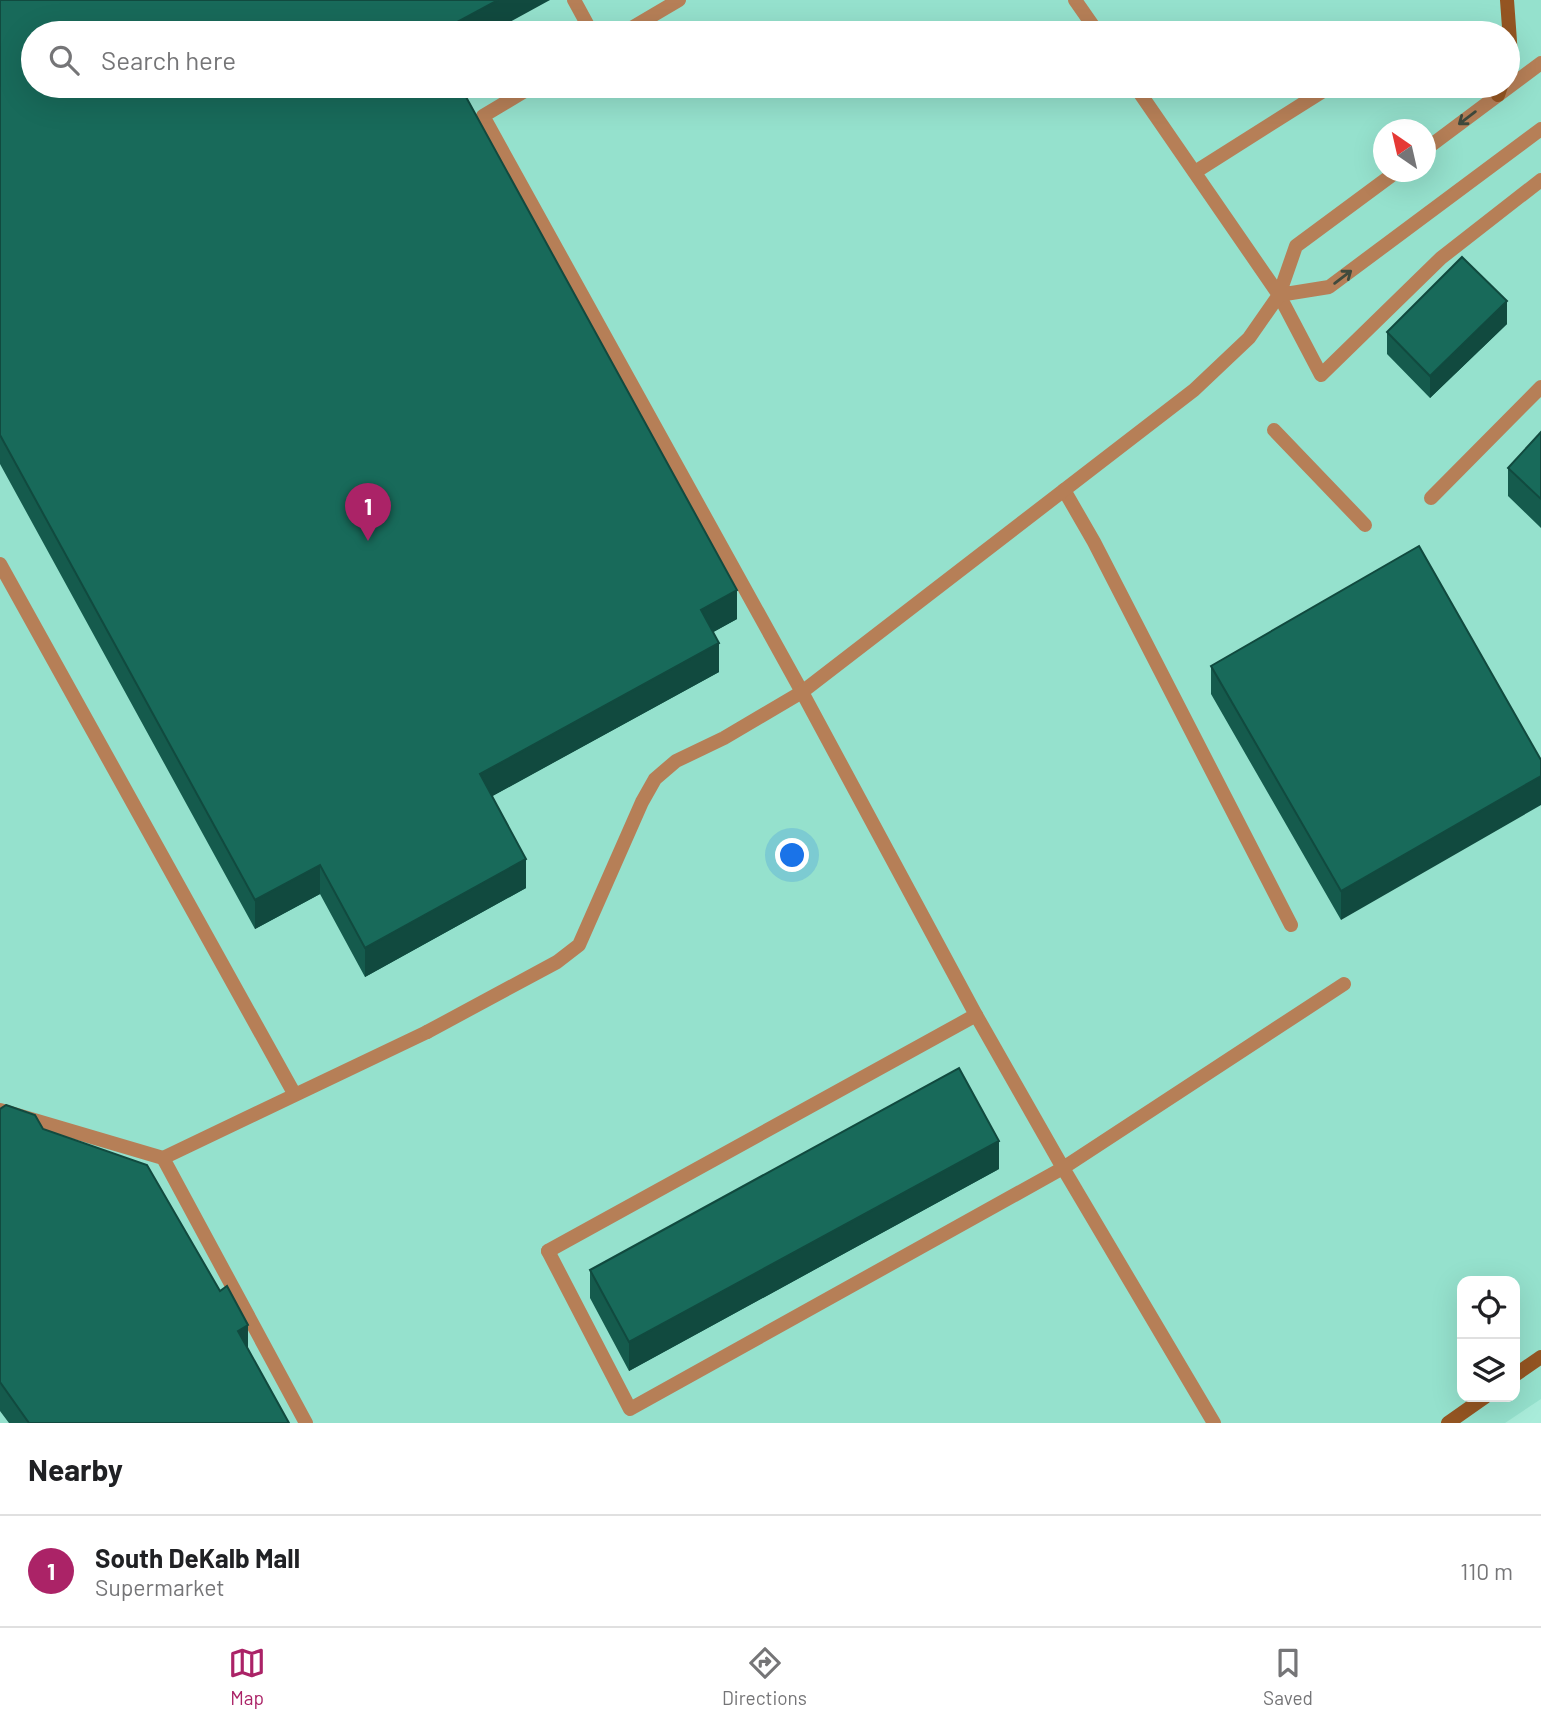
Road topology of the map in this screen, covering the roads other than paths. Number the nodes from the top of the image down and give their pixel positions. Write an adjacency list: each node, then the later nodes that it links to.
1 (574, 0): 5 (street)
2 (679, 0): 6 (street)
3 (1075, 0): 7 (street)
4 (1507, 0): 8 (main road)
5 (585, 21)
6 (643, 21)
7 (1090, 21)
8 (1509, 21)
9 (1541, 63): 10 (street)
10 (1520, 77)
11 (513, 98): 27 (street)
12 (1143, 98): 17 (street)
13 (1312, 98): 17 (street)
14 (1490, 98): 16 (street, one-way to 16)
15 (1541, 129): 20 (street, one-way to 15)
16 (1436, 141)
17 (1195, 172): 20 (street)
18 (1541, 180): 20 (street)
19 (1382, 182): 20 (street)
20 (1279, 295): 23 (street)
21 (1541, 387): 24 (street)
22 (1274, 430): 25 (street)
23 (1064, 490): 27 (street); 28 (street)
24 (1431, 498)
25 (1365, 525)
26 (0, 564): 31 (street)
27 (802, 692): 30 (street); 31 (street)
28 (1291, 925)
29 (1344, 984): 34 (street)
30 (976, 1015): 34 (street); 34 (street)
31 (295, 1096): 33 (street)
32 (0, 1110): 33 (street)
33 (163, 1158): 38 (street)
34 (1063, 1168): 39 (street)
35 (1541, 1357): 36 (main road)
36 (1520, 1372)
37 (1478, 1402): 40 (main road)
38 (306, 1423)
39 (1214, 1423)
40 (1448, 1423)

